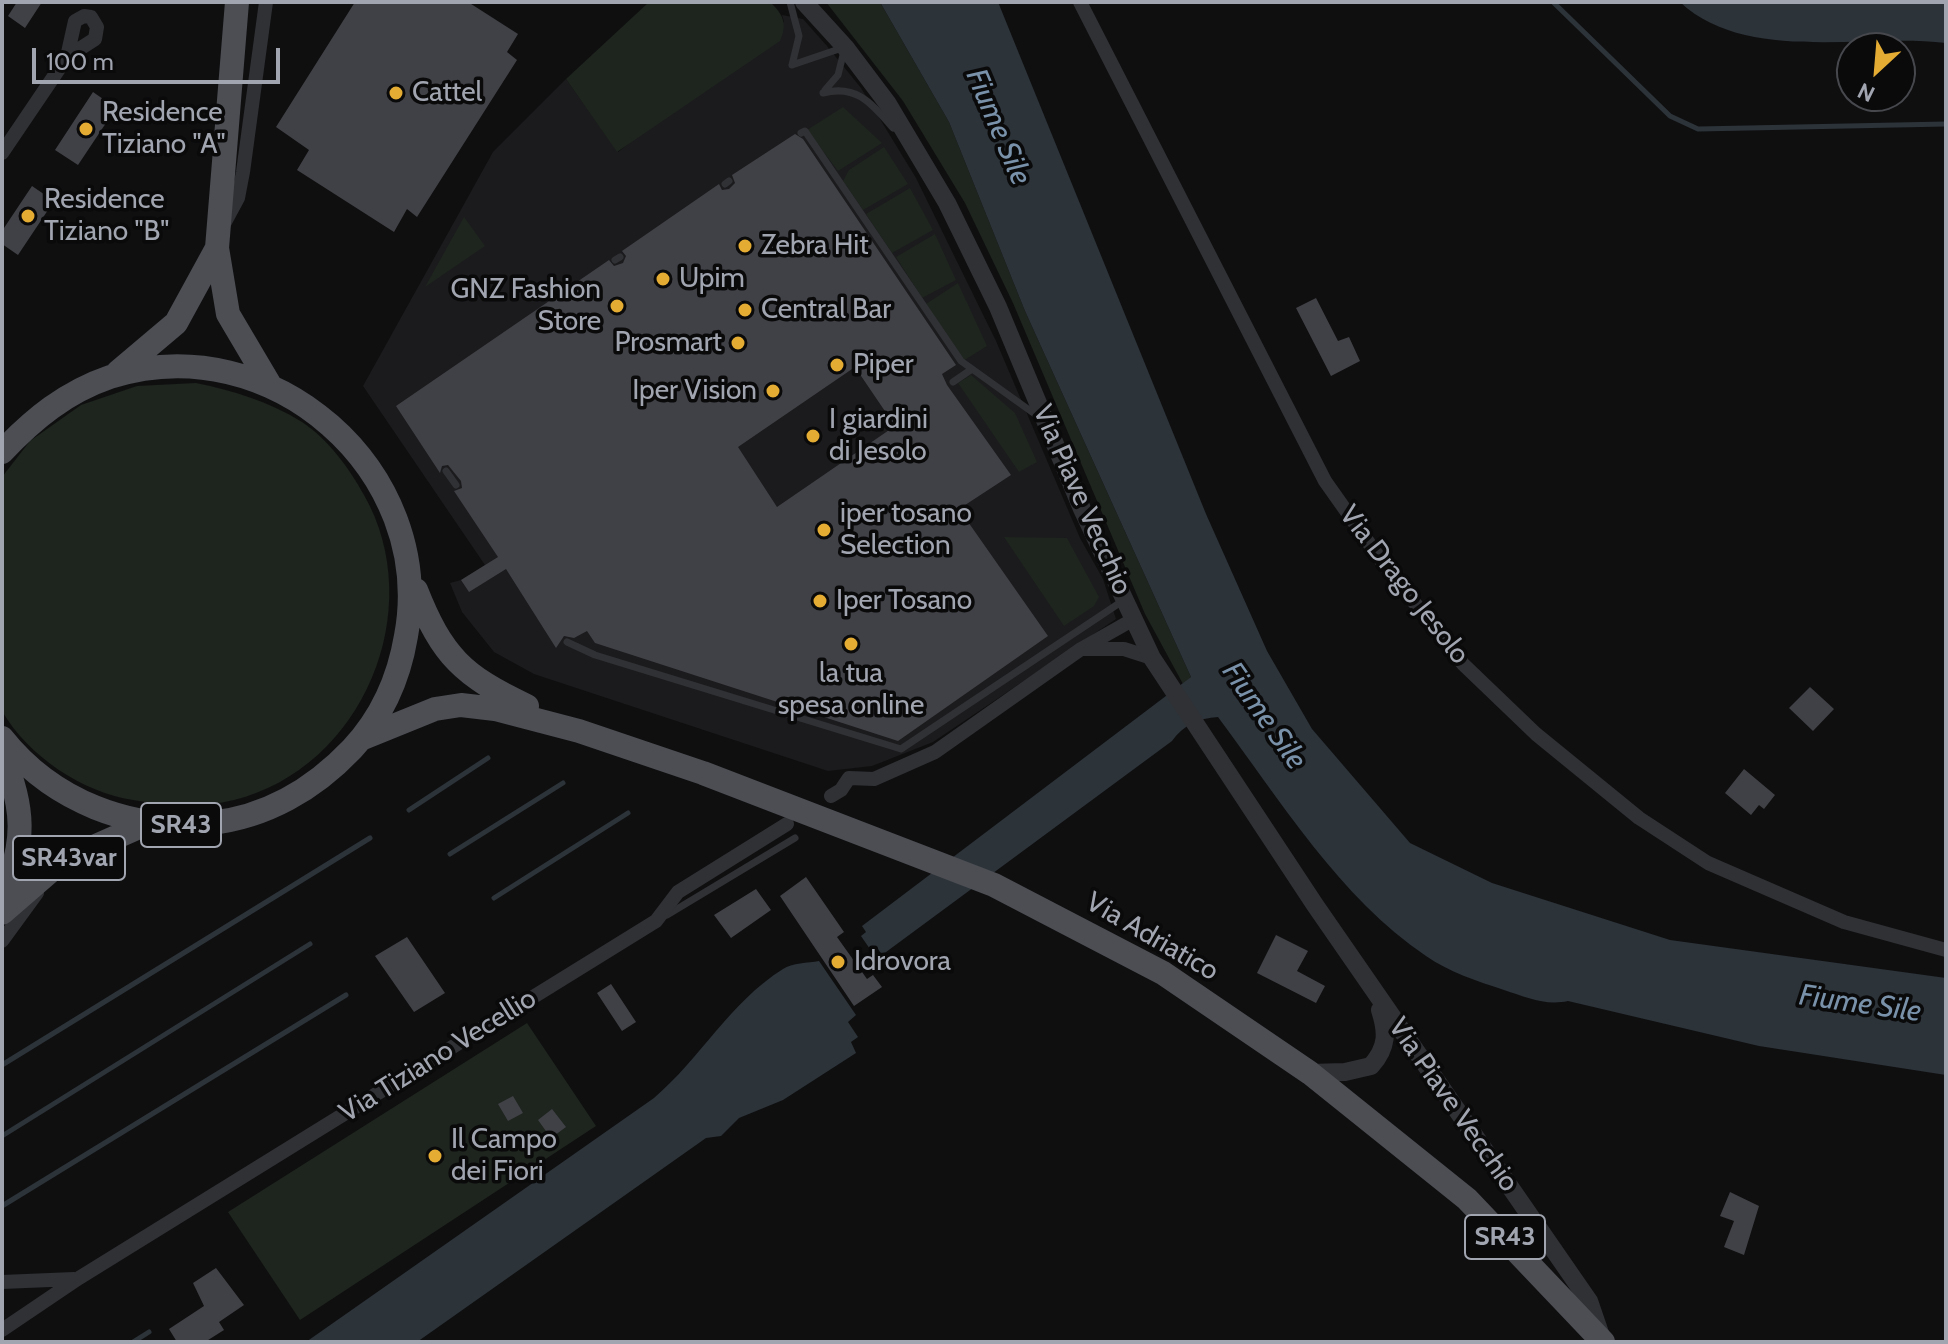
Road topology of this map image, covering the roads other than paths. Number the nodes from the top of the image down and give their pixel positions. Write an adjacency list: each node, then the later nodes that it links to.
1 (237, 2): 11 (main road, SR43)
2 (266, 2): 11 (street)
3 (790, 2): 6 (lane)
4 (804, 2): 6 (street, Via Piave Vecchio)
5 (1080, 2): 39 (street, Via Drago Jesolo)
6 (845, 47): 10 (street, Via Piave Vecchio); 10 (lane)
7 (67, 57): 9 (street)
8 (801, 133): 12 (lane)
9 (2, 153)
10 (922, 160): 16 (street, Via Piave Vecchio)
11 (218, 241): 13 (main road, SR43); 15 (main road, SR43)
12 (972, 369): 14 (lane); 16 (lane)
13 (110, 377): 15 (main road, SR43); 17 (main road, SR43)
14 (953, 382)
15 (270, 385): 20 (main road, SR43)
16 (1047, 423): 21 (street, Via Piave Vecchio)
17 (2, 452)
18 (446, 471): 19 (lane)
19 (456, 485)
20 (410, 572): 26 (main road, Via Adriatico / SR43); 28 (main road, SR43)
21 (1126, 599): 22 (street, Via Piave Vecchio); 23 (lane)
22 (1134, 619): 24 (street); 25 (street, Via Piave Vecchio)
23 (567, 642)
24 (1081, 649): 25 (street); 30 (street)
25 (1152, 658): 40 (street, Via Piave Vecchio)
26 (579, 731): 28 (main road, Via Adriatico / SR43); 41 (main road, Via Adriatico / SR43)
27 (2, 738): 31 (main road, SR43)
28 (361, 739): 31 (main road, SR43)
29 (2, 754): 35 (main road, SR43var)
30 (831, 796)
31 (148, 823): 34 (main road, SR43var)
32 (787, 824): 37 (street, Via Tiziano Vecellio)
33 (795, 838): 37 (lane)
34 (62, 861): 36 (main road, SR43var); 38 (street)
35 (2, 898)
36 (2, 913)
37 (656, 921): 42 (street, Via Tiziano Vecellio)
38 (2, 941)
39 (1946, 950)
40 (1375, 992): 41 (street, Via Piave Vecchio); 45 (street, Via Piave Vecchio)
41 (1310, 1073): 45 (main road, Via Adriatico / SR43)
42 (79, 1278): 43 (street, Via Tiziano Vecellio); 44 (street, Via Tiziano Vecellio)
43 (2, 1282)
44 (2, 1330)
45 (1603, 1342)

